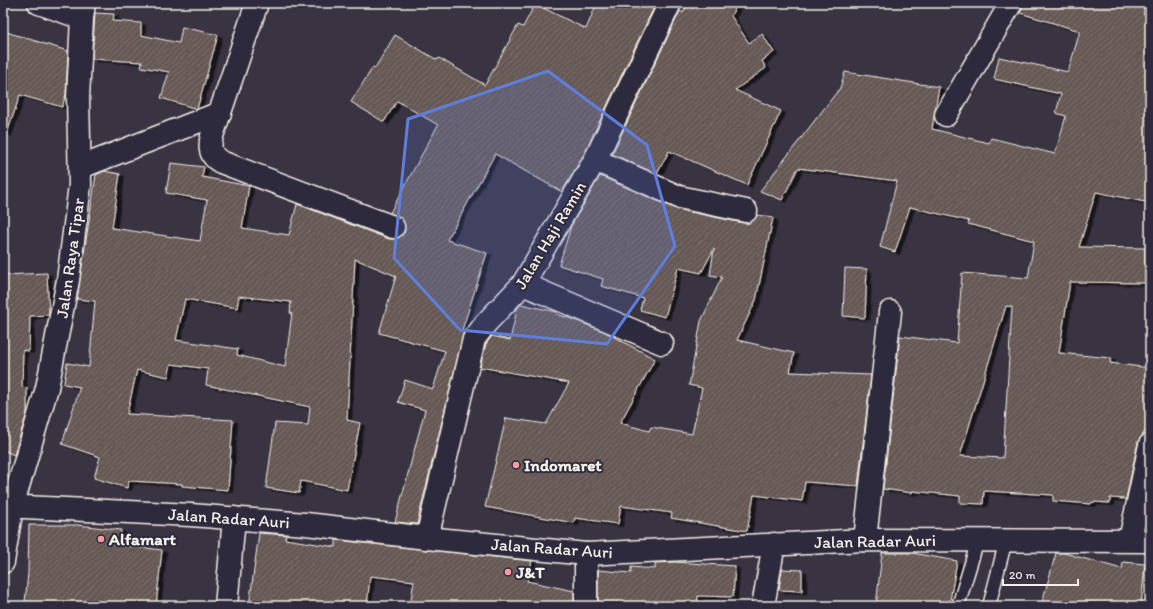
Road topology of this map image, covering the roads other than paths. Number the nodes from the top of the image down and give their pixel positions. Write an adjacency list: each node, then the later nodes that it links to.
1 (39, 3): 5 (street)
2 (257, 3): 6 (street)
3 (670, 3): 8 (street, Jalan Haji Ramin)
4 (1012, 3): 7 (street)
5 (82, 7): 9 (street, Jalan Raya Tipar)
6 (220, 113): 9 (street); 11 (street)
7 (946, 115)
8 (595, 160): 10 (street); 12 (street, Jalan Haji Ramin)
9 (81, 167): 16 (street, Jalan Raya Tipar)
10 (746, 211)
11 (393, 227)
12 (523, 284): 14 (street); 18 (street, Jalan Haji Ramin)
13 (890, 312): 19 (street)
14 (662, 343)
15 (1150, 445): 22 (street)
16 (7, 507): 17 (street, Jalan Radar Auri); 25 (street, Jalan Raya Tipar)
17 (234, 518): 18 (street, Jalan Radar Auri); 26 (street)
18 (427, 538): 24 (street, Jalan Radar Auri)
19 (865, 540): 20 (street, Jalan Radar Auri); 23 (street, Jalan Radar Auri)
20 (978, 540): 21 (street, Jalan Radar Auri); 29 (lane)
21 (1006, 540): 22 (street, Jalan Radar Auri); 30 (lane)
22 (1140, 540)
23 (774, 544): 24 (street, Jalan Radar Auri); 28 (street)
24 (586, 554): 27 (street)
25 (3, 562)
26 (226, 606)
27 (586, 606)
28 (763, 606)
29 (958, 606)
30 (990, 606)

